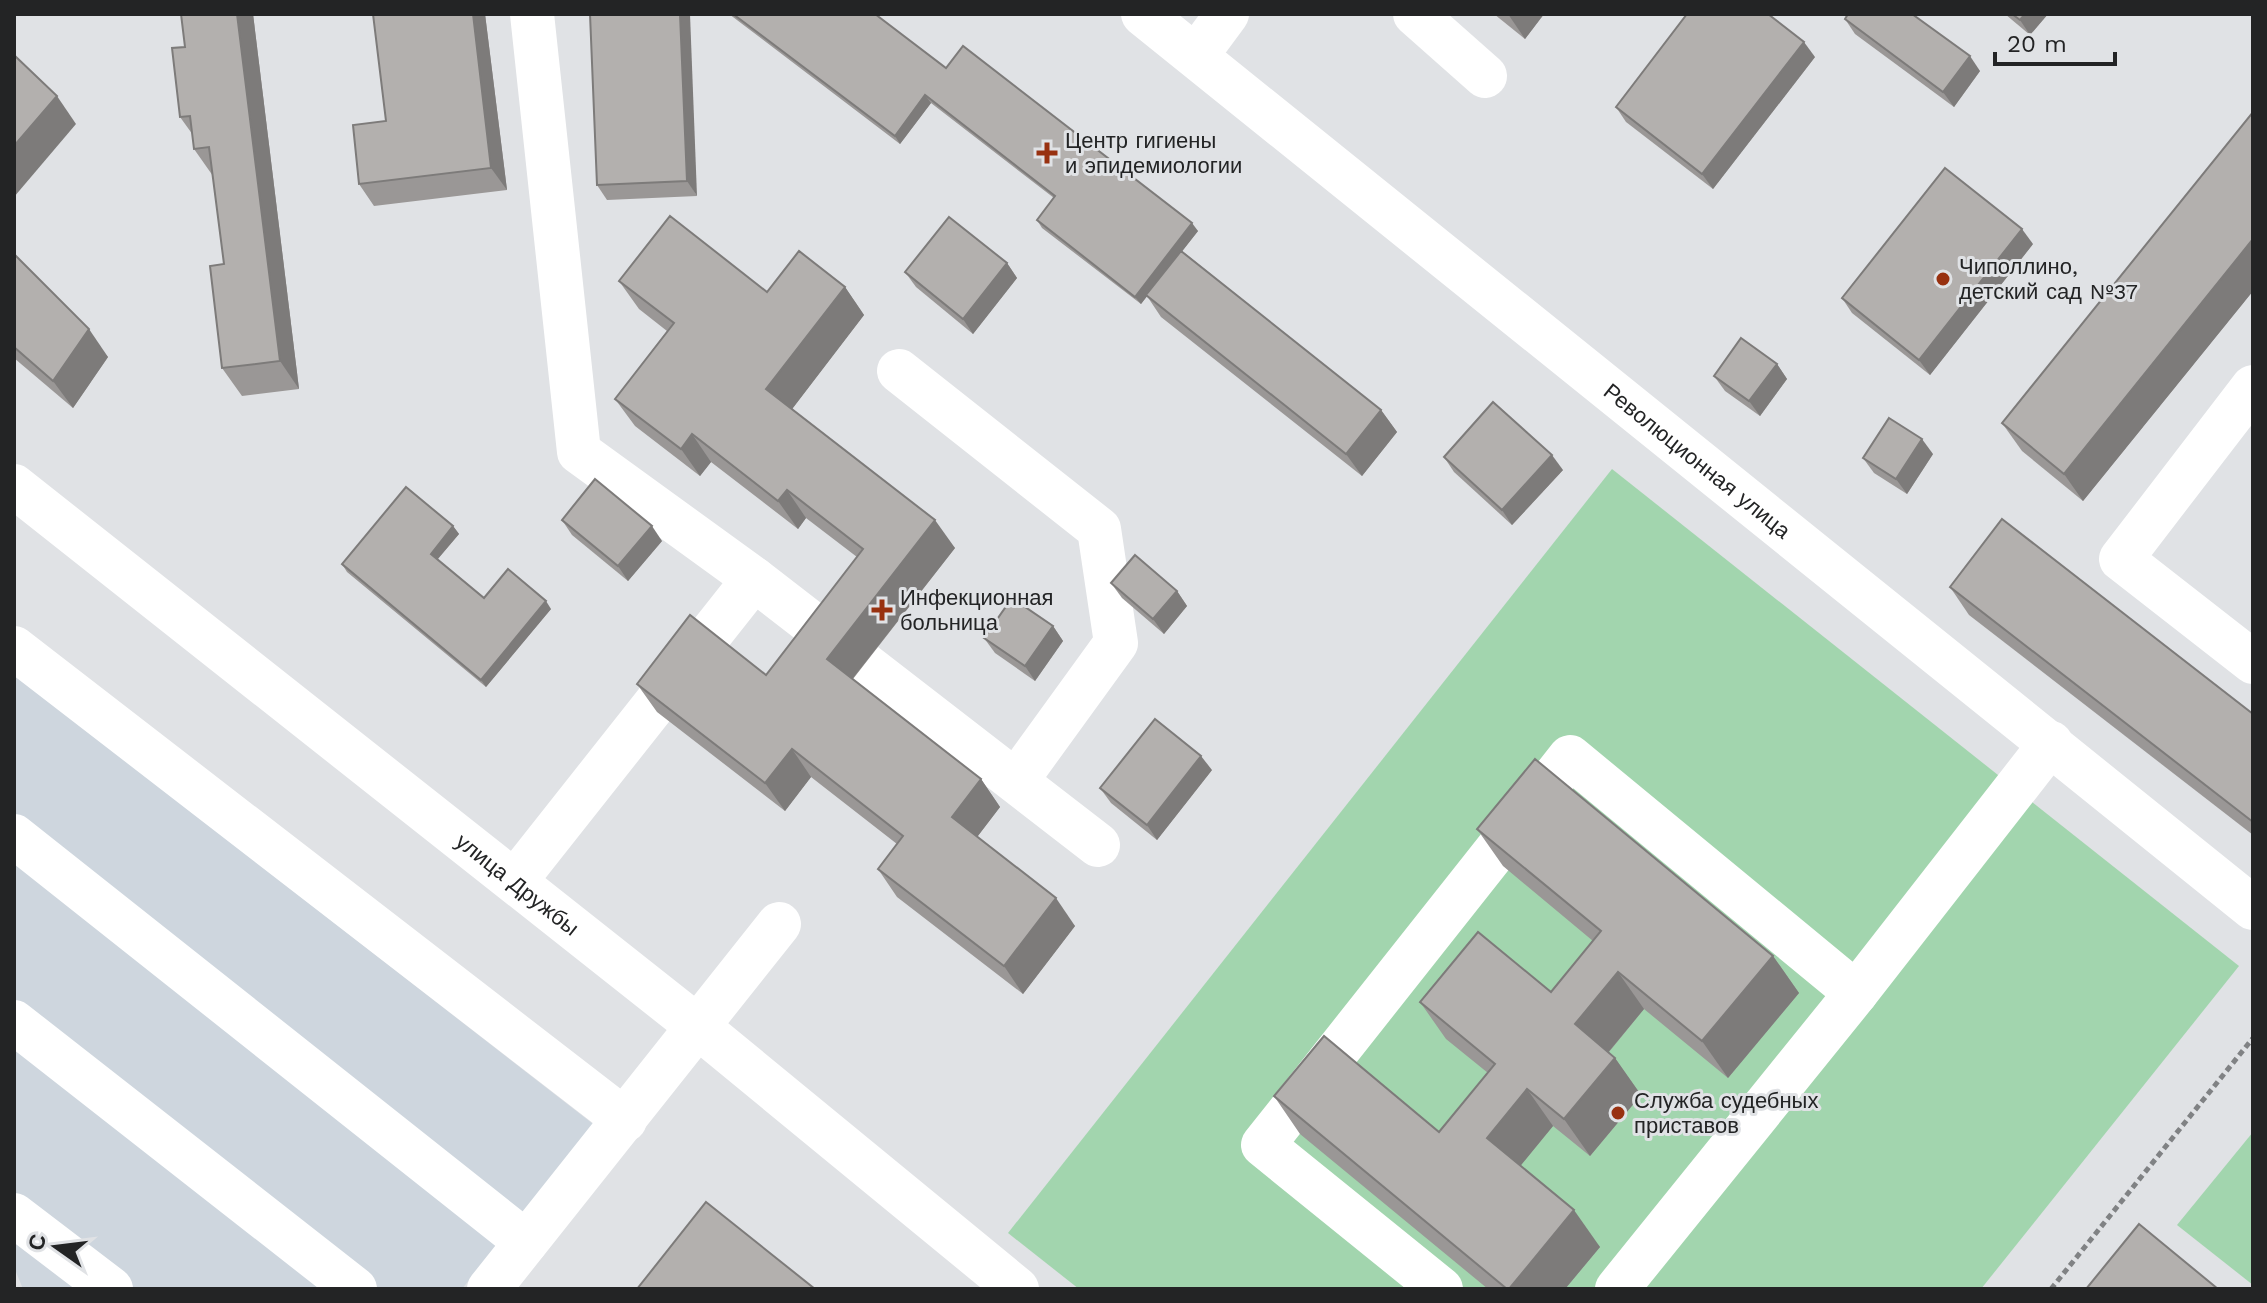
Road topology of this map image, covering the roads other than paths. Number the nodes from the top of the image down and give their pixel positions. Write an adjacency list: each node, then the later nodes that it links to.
1 (532, 14): 10 (street)
2 (1143, 14): 5 (street, Революционная улица)
3 (1227, 14): 5 (street)
4 (1415, 14): 6 (street)
5 (1196, 56): 13 (street, Революционная улица)
6 (1485, 76)
7 (899, 371): 14 (street)
8 (2253, 387): 12 (street)
9 (14, 486): 17 (street, улица Дружбы)
10 (754, 579): 14 (street); 17 (street)
11 (14, 648): 23 (street)
12 (2253, 662)
13 (2051, 743): 18 (street, Революционная улица); 20 (street)
14 (1016, 781): 16 (street)
15 (14, 836): 25 (street)
16 (1098, 845)
17 (515, 881): 22 (street, улица Дружбы)
18 (2253, 908)
19 (779, 924): 22 (street)
20 (1856, 993): 30 (street); 31 (street)
21 (14, 1022): 27 (street)
22 (697, 1026): 23 (street); 29 (street, улица Дружбы)
23 (625, 1120): 25 (street)
24 (14, 1215): 26 (street)
25 (526, 1242): 28 (street)
26 (111, 1289)
27 (355, 1289)
28 (489, 1289)
29 (1017, 1289)
30 (1441, 1289)
31 (1617, 1289)

